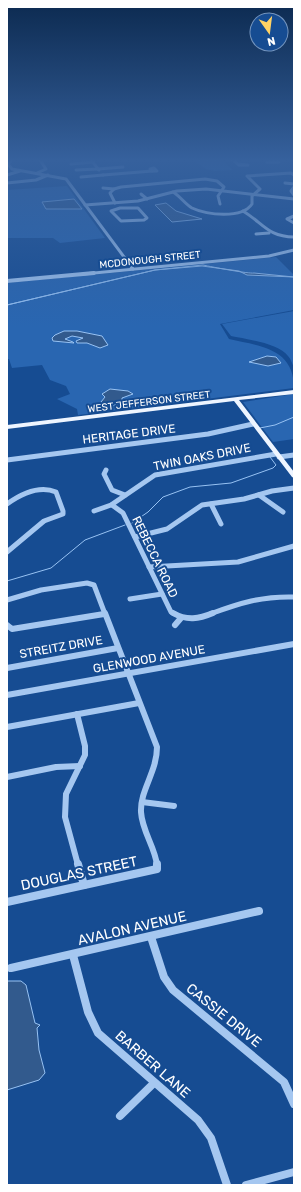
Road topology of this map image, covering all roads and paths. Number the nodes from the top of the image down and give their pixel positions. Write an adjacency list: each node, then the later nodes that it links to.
1 (93, 216): 11 (street)
2 (115, 216): 3 (street)
3 (145, 216)
4 (251, 216): 7 (street)
5 (294, 216): 6 (street)
6 (294, 223)
7 (269, 233): 8 (street); 9 (street)
8 (256, 234)
9 (294, 237)
10 (294, 250): 11 (street, MCDONOUGH STREET)
11 (133, 269): 12 (street, MCDONOUGH STREET)
12 (7, 281)
13 (294, 392): 14 (main road, WEST JEFFERSON STREET)
14 (235, 400): 15 (main road); 16 (main road, WEST JEFFERSON STREET)
15 (253, 424): 17 (main road); 19 (street, HERITAGE DRIVE)
16 (7, 427)
17 (278, 455): 18 (street, TWIN OAKS DRIVE); 21 (main road); 23 (street, TWIN OAKS DRIVE)
18 (294, 455)
19 (7, 460)
20 (106, 470): 23 (street)
21 (294, 476)
22 (294, 488): 24 (street)
23 (125, 495): 27 (street, TWIN OAKS DRIVE)
24 (259, 495): 26 (street); 29 (street)
25 (7, 504): 33 (street)
26 (211, 504): 30 (street); 31 (street)
27 (112, 505): 28 (street, TWIN OAKS DRIVE); 31 (street, REBECCA ROAD)
28 (94, 511)
29 (283, 512)
30 (221, 524)
31 (135, 537): 34 (street, REBECCA ROAD)
32 (294, 546): 34 (street)
33 (7, 552)
34 (148, 567): 35 (street, REBECCA ROAD)
35 (162, 594): 37 (street); 40 (street, REBECCA ROAD)
36 (294, 597): 40 (street)
37 (130, 599)
38 (7, 600): 39 (street)
39 (104, 614): 41 (street); 44 (street)
40 (181, 618): 42 (street)
41 (7, 625)
42 (175, 625)
43 (294, 644): 46 (street, GLENWOOD AVENUE)
44 (118, 648): 45 (street, STREITZ DRIVE); 46 (street)
45 (7, 668)
46 (130, 673): 47 (street, GLENWOOD AVENUE); 48 (street)
47 (7, 695)
48 (139, 703): 49 (street); 53 (street)
49 (77, 714): 50 (street); 51 (street)
50 (7, 727)
51 (80, 766): 52 (street); 55 (street)
52 (7, 776)
53 (142, 802): 54 (street); 55 (street, DOUGLAS STREET)
54 (174, 806)
55 (84, 885): 56 (street, DOUGLAS STREET)
56 (7, 902)
57 (259, 911): 58 (street, AVALON AVENUE)
58 (151, 937): 59 (street, AVALON AVENUE); 62 (street, CASSIE DRIVE)
59 (73, 955): 60 (street, AVALON AVENUE); 61 (street, BARBER LANE)
60 (11, 968)
61 (154, 1083): 63 (street); 65 (street, BARBER LANE)
62 (294, 1104)
63 (120, 1116)
64 (294, 1172): 66 (street)
65 (228, 1185)
66 (246, 1185)

